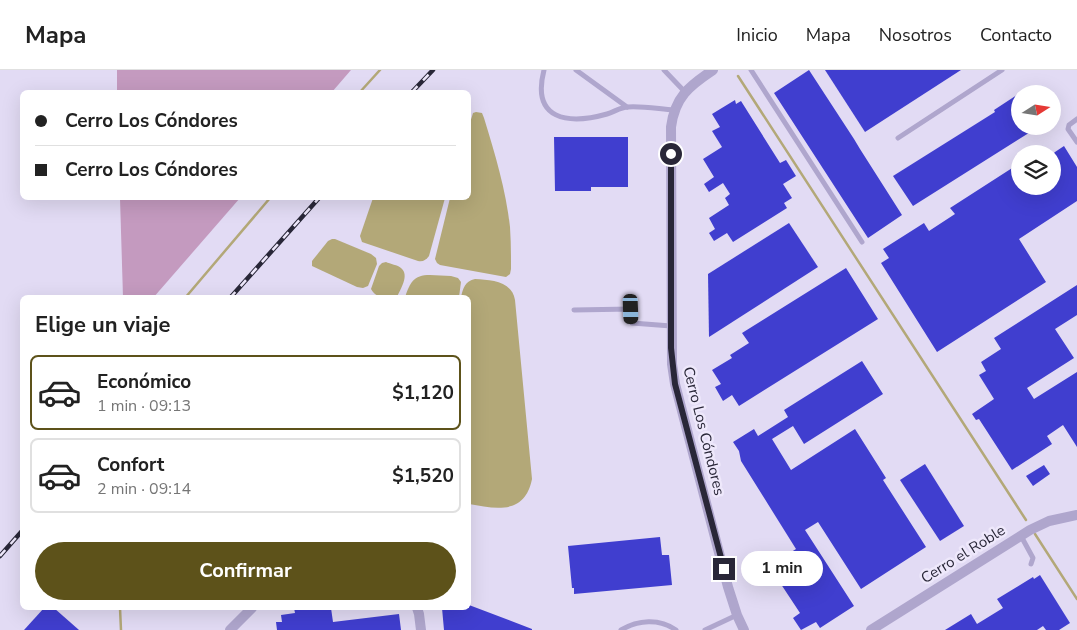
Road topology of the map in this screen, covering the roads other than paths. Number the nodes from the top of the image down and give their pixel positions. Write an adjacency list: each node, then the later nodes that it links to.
1 (544, 70): 8 (lane)
2 (576, 70): 8 (lane)
3 (664, 70): 7 (lane)
4 (713, 70): 7 (street, Cerro Los Cóndores)
5 (751, 70): 13 (lane)
6 (1002, 70): 11 (lane)
7 (685, 92): 9 (street, Cerro Los Cóndores)
8 (627, 107): 9 (lane)
9 (674, 110): 15 (street, Cerro Los Cóndores)
10 (1077, 120): 12 (lane)
11 (898, 138)
12 (1077, 142)
13 (862, 242)
14 (574, 310): 15 (lane)
15 (671, 326): 21 (street, Cerro Los Cóndores)
16 (1077, 515): 17 (street, Cerro el Roble)
17 (1020, 535): 18 (lane); 29 (street, Cerro el Roble)
18 (1031, 564)
19 (250, 610): 24 (street)
20 (418, 610): 25 (street)
21 (737, 615): 23 (street, Cerro Los Cóndores); 28 (lane)
22 (668, 627): 26 (lane); 27 (lane)
23 (740, 629)
24 (230, 630)
25 (421, 630)
26 (621, 630)
27 (676, 630)
28 (705, 630)
29 (871, 630)

